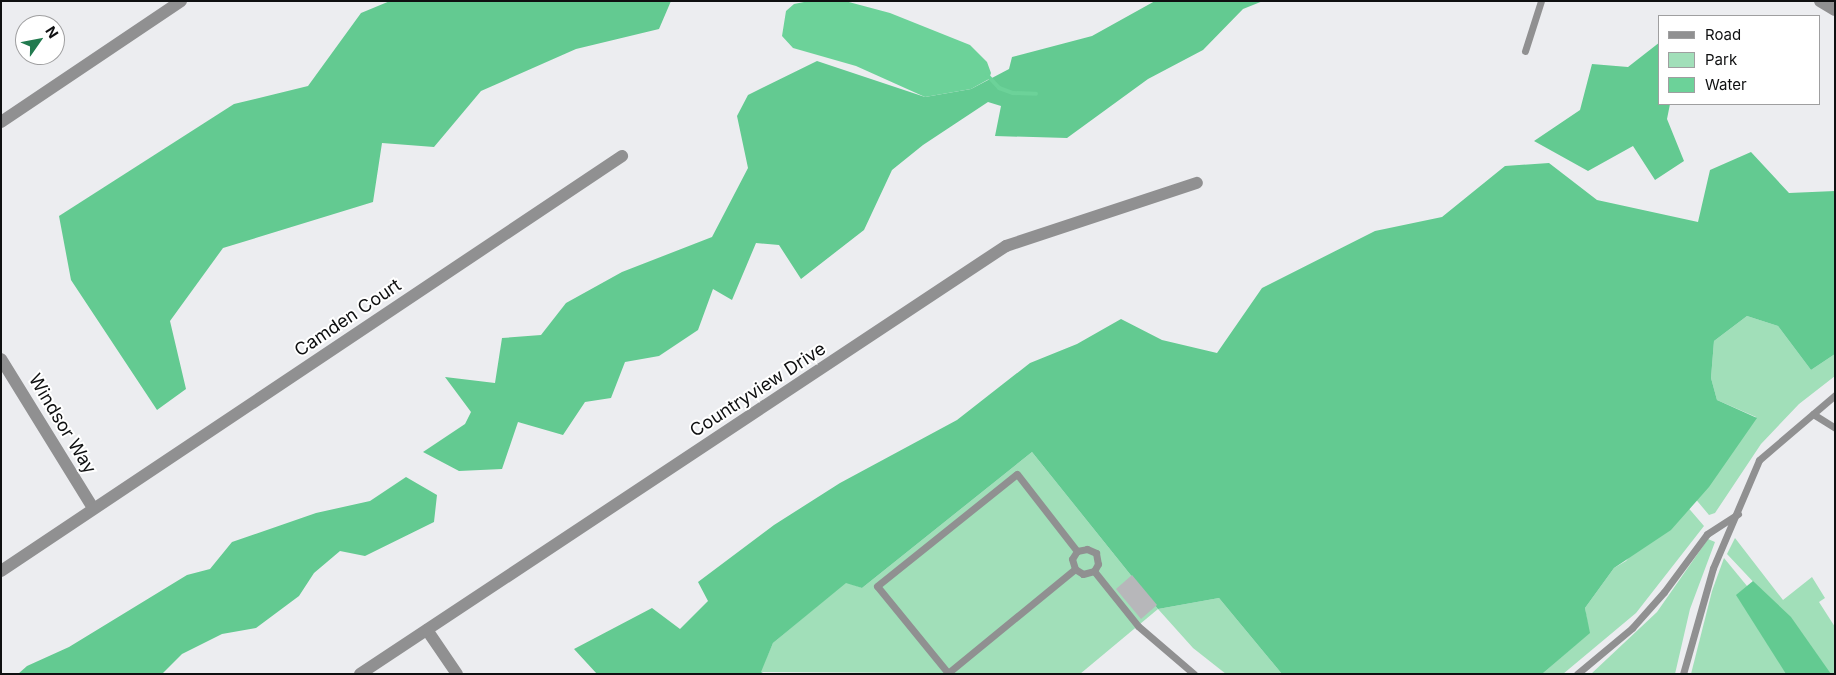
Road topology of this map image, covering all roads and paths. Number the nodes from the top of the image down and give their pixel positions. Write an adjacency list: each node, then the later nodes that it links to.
1 (181, 1): 6 (street)
2 (1541, 1): 5 (lane)
3 (1820, 1): 4 (street)
4 (1835, 10)
5 (1525, 51)
6 (1, 122)
7 (622, 156): 13 (street, Camden Court)
8 (1198, 183): 19 (street, Countryview Drive)
9 (1, 359): 13 (street, Windsor Way)
10 (1835, 395): 11 (lane)
11 (1813, 414): 12 (lane); 14 (lane)
12 (1835, 428)
13 (93, 508): 17 (street, Camden Court)
14 (1739, 514): 23 (lane); 24 (lane)
15 (1077, 551): 16 (lane); 16 (lane); 18 (lane)
16 (1075, 569): 18 (lane)
17 (1, 571)
18 (1094, 571): 22 (lane)
19 (427, 630): 20 (street, Countryview Drive); 21 (street)
20 (360, 674)
21 (456, 674)
22 (1194, 674)
23 (1577, 674)
24 (1684, 674)

